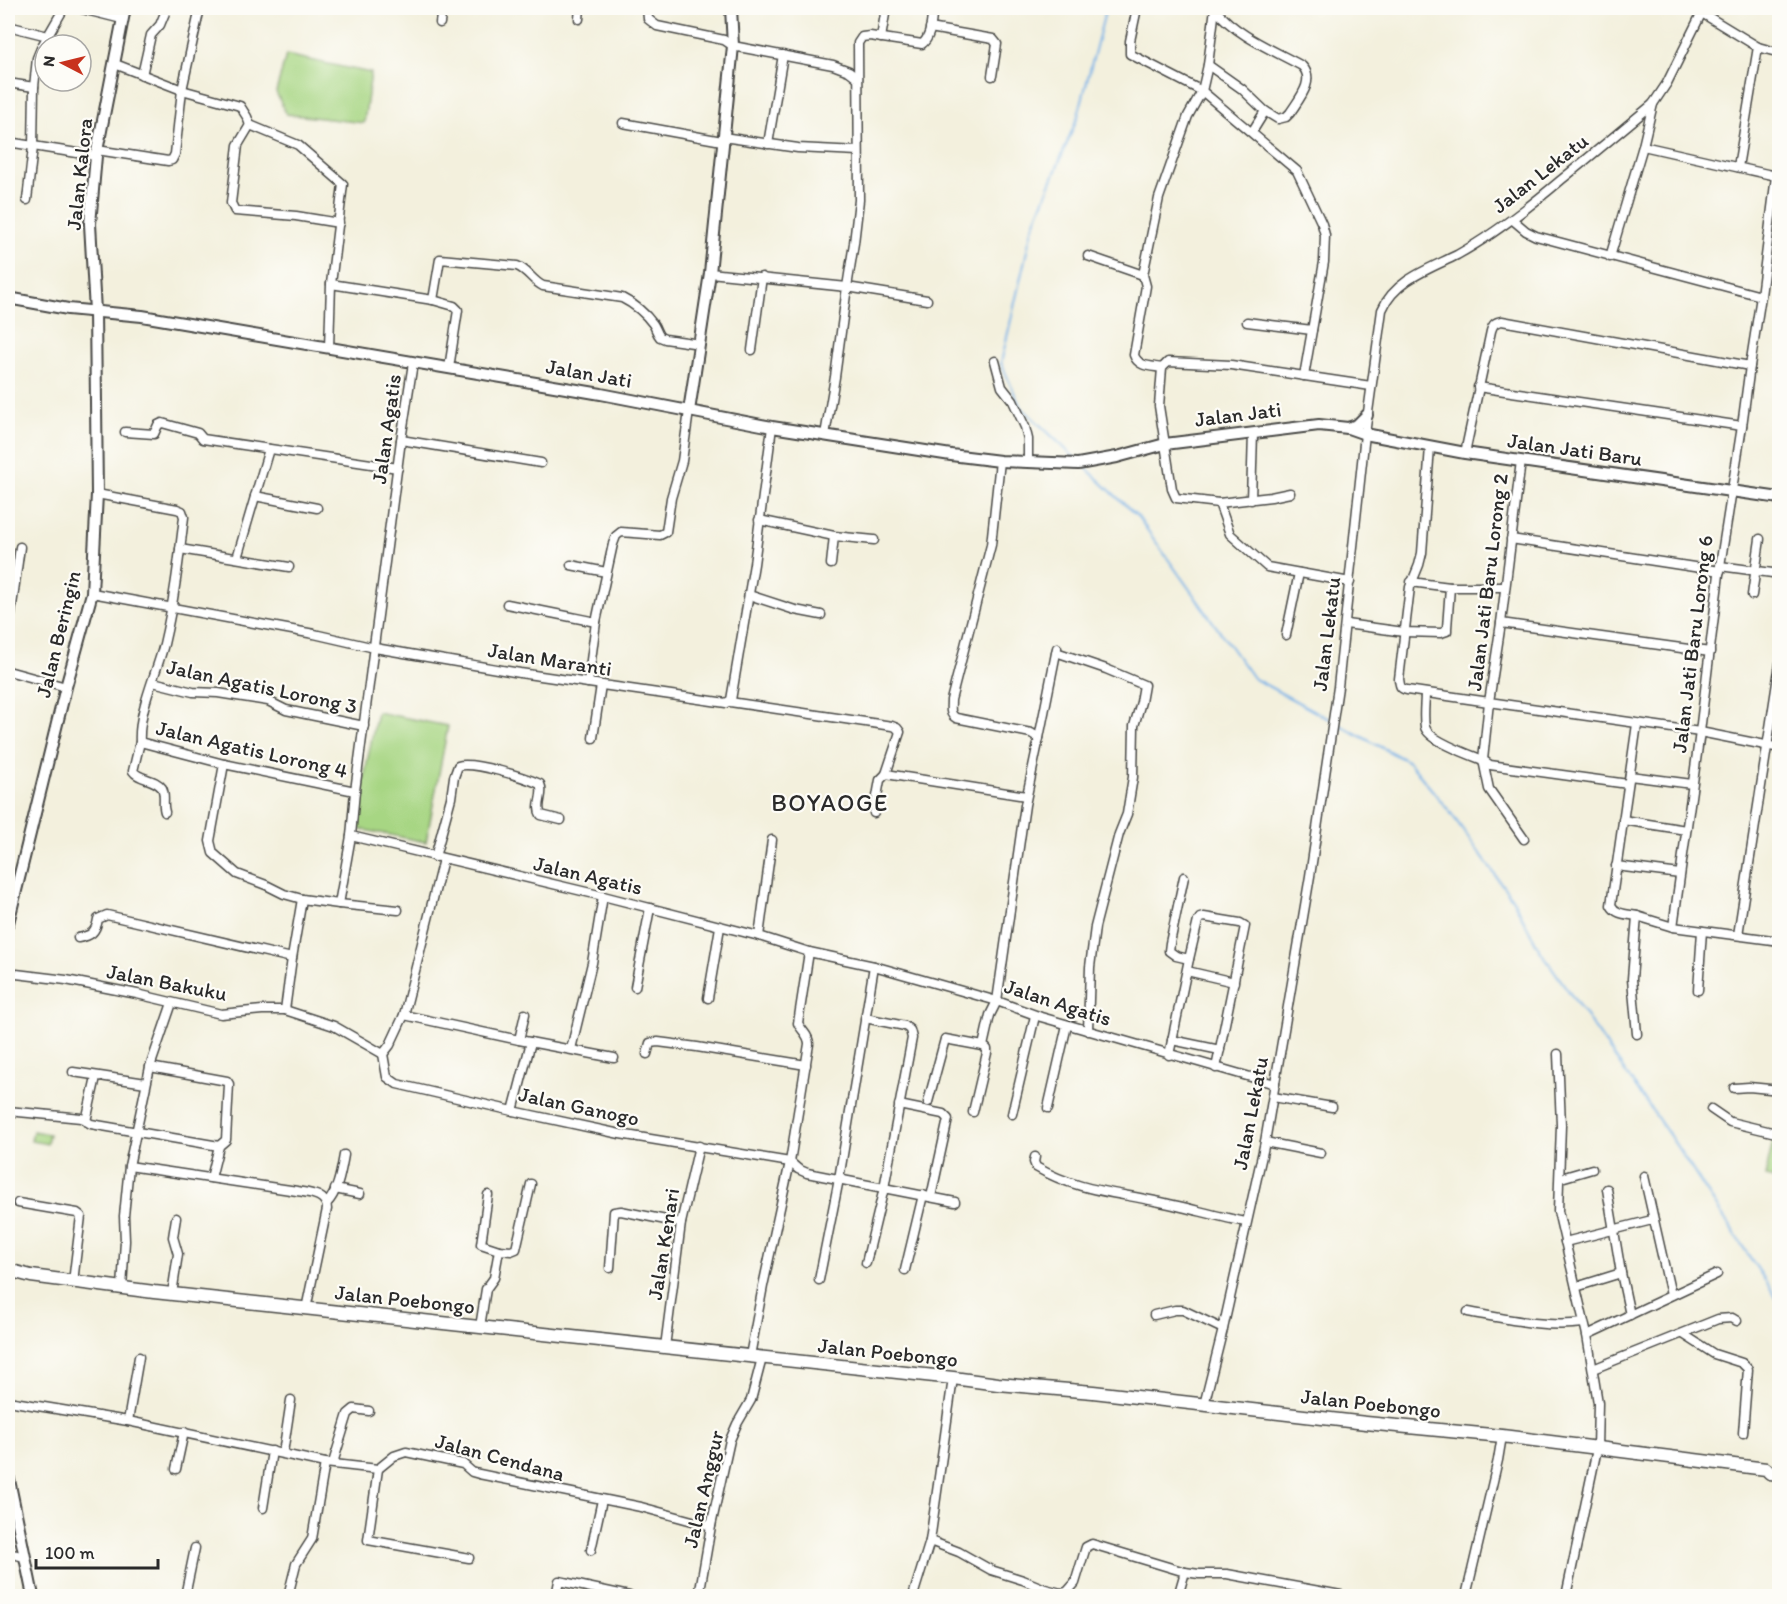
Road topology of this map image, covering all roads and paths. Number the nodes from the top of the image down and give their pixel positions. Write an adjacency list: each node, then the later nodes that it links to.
1 (64, 8): 20 (street)
2 (78, 8): 14 (street)
3 (167, 8): 28 (street)
4 (200, 8): 33 (street)
5 (442, 8): 16 (street)
6 (580, 8): 15 (street)
7 (647, 8): 22 (street)
8 (731, 8): 22 (street)
9 (886, 8): 21 (street)
10 (933, 8): 18 (street)
11 (1137, 8): 34 (street)
12 (1215, 8): 27 (street); 37 (street)
13 (1703, 10): 23 (street); 36 (street, Jalan Lekatu)
14 (124, 13): 26 (street, Jalan Kalora)
15 (579, 19)
16 (440, 23)
17 (8, 26): 19 (street)
18 (930, 28): 21 (street); 29 (street)
19 (36, 33)
20 (50, 33)
21 (881, 38): 30 (street)
22 (733, 46): 25 (street); 41 (street)
23 (1758, 47): 24 (street); 48 (street)
24 (1779, 53)
25 (783, 55): 30 (street); 43 (street)
26 (115, 64): 28 (street); 47 (street, Jalan Kalora)
27 (1208, 65): 34 (street); 37 (street)
28 (142, 75): 33 (street)
29 (993, 76)
30 (858, 78): 46 (street)
31 (8, 83): 32 (street)
32 (33, 87)
33 (182, 90): 39 (street); 47 (street)
34 (1202, 91): 40 (street); 56 (street)
35 (34, 93): 45 (street)
36 (1653, 104): 44 (street); 51 (street, Jalan Lekatu)
37 (1265, 111): 40 (street)
38 (623, 123): 41 (street)
39 (250, 125): 52 (street); 52 (street)
40 (1252, 132): 66 (street)
41 (722, 139): 43 (street); 55 (street)
42 (8, 142): 45 (street)
43 (768, 144): 46 (street)
44 (1643, 146): 48 (street); 54 (street)
45 (33, 147): 47 (street); 50 (street)
46 (858, 151): 59 (street)
47 (97, 153): 64 (street, Jalan Kalora)
48 (1738, 167): 49 (street)
49 (1778, 176): 60 (street, Jalan Jati Baru Lorong 6)
50 (27, 200)
51 (1513, 220): 54 (street); 76 (street, Jalan Lekatu)
52 (339, 223): 58 (street)
53 (1088, 256): 56 (street)
54 (1610, 257): 60 (street)
55 (710, 273): 57 (street); 67 (street)
56 (1143, 275): 73 (street)
57 (762, 278): 59 (street); 69 (street)
58 (331, 284): 62 (street); 68 (street)
59 (847, 287): 63 (street); 86 (street)
60 (1761, 296): 72 (street, Jalan Jati Baru Lorong 6)
61 (8, 298): 64 (street, Jalan Jati)
62 (433, 300): 67 (street); 74 (street)
63 (927, 300)
64 (95, 310): 68 (street, Jalan Jati); 99 (street, Jalan Beringin)
65 (1247, 321): 66 (street)
66 (1312, 330): 75 (street)
67 (700, 344): 78 (street)
68 (329, 348): 71 (street, Jalan Jati)
69 (752, 350)
70 (995, 361): 95 (street)
71 (413, 363): 74 (street, Jalan Jati); 87 (street, Jalan Agatis)
72 (1750, 366): 77 (street); 80 (street, Jalan Jati Baru Lorong 6)
73 (1162, 368): 75 (street); 88 (street)
74 (449, 369): 78 (street, Jalan Jati)
75 (1304, 376): 76 (street)
76 (1371, 386): 79 (street, Jalan Lekatu)
77 (1478, 387): 80 (street); 91 (street)
78 (689, 411): 81 (street, Jalan Jati); 118 (street)
79 (1368, 415): 82 (street); 85 (street, Jalan Lekatu)
80 (1742, 426): 97 (street, Jalan Jati Baru Lorong 6)
81 (772, 427): 86 (street, Jalan Jati); 105 (street)
82 (1348, 428): 84 (street, Jalan Jati); 85 (street, Jalan Jati)
83 (125, 432): 90 (street)
84 (1253, 433): 88 (street, Jalan Jati); 102 (street)
85 (1365, 434): 89 (street, Jalan Jati Baru); 121 (street, Jalan Lekatu)
86 (825, 435): 92 (street, Jalan Jati)
87 (401, 440): 94 (street); 96 (street, Jalan Agatis)
88 (1165, 444): 95 (street, Jalan Jati); 103 (street)
89 (1430, 447): 91 (street, Jalan Jati Baru); 122 (street)
90 (269, 449): 96 (street); 100 (street)
91 (1465, 453): 93 (street, Jalan Jati Baru)
92 (1000, 461): 95 (street, Jalan Jati); 152 (street)
93 (1521, 461): 97 (street, Jalan Jati Baru); 107 (street, Jalan Jati Baru Lorong 2)
94 (541, 463)
95 (1028, 463)
96 (398, 468): 137 (street, Jalan Agatis)
97 (1731, 491): 101 (street, Jalan Jati Baru); 116 (street, Jalan Jati Baru Lorong 6)
98 (1290, 493): 102 (street)
99 (97, 494): 111 (street, Jalan Agatis Lorong 4); 125 (street, Jalan Beringin)
100 (255, 496): 104 (street); 112 (street)
101 (1779, 498)
102 (1251, 500): 103 (street)
103 (1219, 503): 119 (street)
104 (317, 508)
105 (759, 520): 106 (street); 126 (street)
106 (834, 536): 109 (street); 113 (street)
107 (1511, 539): 116 (street); 123 (street, Jalan Jati Baru Lorong 2)
108 (1760, 539): 117 (street)
109 (874, 540)
110 (20, 547): 135 (street)
111 (180, 549): 112 (street); 129 (street, Jalan Agatis Lorong 4)
112 (237, 558): 115 (street)
113 (831, 564)
114 (571, 565): 118 (street)
115 (289, 567)
116 (1720, 568): 117 (street); 138 (street, Jalan Jati Baru Lorong 6)
117 (1755, 571): 120 (street); 127 (street)
118 (606, 572): 131 (street)
119 (1299, 573): 121 (street); 136 (street)
120 (1779, 574)
121 (1350, 582): 133 (street, Jalan Lekatu)
122 (1411, 582): 124 (street); 134 (street)
123 (1504, 587): 124 (street); 132 (street, Jalan Jati Baru Lorong 2)
124 (1450, 588): 134 (street)
125 (92, 593): 129 (street, Jalan Maranti); 144 (street, Jalan Beringin)
126 (749, 595): 130 (street); 146 (street)
127 (1752, 595)
128 (507, 604): 131 (street)
129 (171, 609): 137 (street, Jalan Maranti); 141 (street, Jalan Agatis Lorong 4)
130 (821, 615)
131 (596, 622): 142 (street)
132 (1501, 623): 138 (street); 147 (street, Jalan Jati Baru Lorong 2)
133 (1346, 624): 134 (street); 226 (street, Jalan Lekatu)
134 (1404, 632): 145 (street)
135 (8, 635)
136 (1286, 635)
137 (375, 648): 142 (street, Jalan Maranti); 149 (street, Jalan Agatis)
138 (1710, 651): 150 (street, Jalan Jati Baru Lorong 6)
139 (1779, 663): 154 (street)
140 (8, 671): 144 (street)
141 (153, 682): 149 (street, Jalan Agatis Lorong 3); 153 (street, Jalan Agatis Lorong 4)
142 (588, 683): 143 (street, Jalan Maranti)
143 (601, 685): 146 (street, Jalan Maranti); 151 (street)
144 (66, 687): 181 (street, Jalan Beringin)
145 (1425, 693): 147 (street); 156 (street)
146 (730, 702): 158 (street, Jalan Maranti)
147 (1489, 702): 148 (street, Jalan Jati Baru Lorong 2); 156 (street)
148 (1637, 724): 150 (street, Jalan Jati Baru Lorong 2); 159 (street)
149 (364, 726): 161 (street, Jalan Agatis)
150 (1700, 732): 154 (street, Jalan Jati Baru Lorong 2); 160 (street, Jalan Jati Baru Lorong 6)
151 (593, 738)
152 (1039, 738): 162 (street); 207 (street)
153 (140, 742): 157 (street, Jalan Agatis Lorong 4); 163 (street)
154 (1767, 745): 155 (street, Jalan Jati Baru Lorong 2); 185 (street)
155 (1779, 748)
156 (1483, 760): 159 (street); 169 (street)
157 (224, 764): 161 (street, Jalan Agatis Lorong 4); 176 (street)
158 (886, 774): 162 (street); 164 (street)
159 (1629, 780): 160 (street); 166 (street)
160 (1692, 784): 167 (street, Jalan Jati Baru Lorong 6)
161 (355, 792): 168 (street, Jalan Agatis)
162 (1026, 796): 199 (street)
163 (165, 812)
164 (874, 813)
165 (561, 820): 171 (street)
166 (1623, 820): 167 (street); 172 (street)
167 (1686, 830): 173 (street, Jalan Jati Baru Lorong 6)
168 (351, 836): 171 (street, Jalan Agatis); 177 (street)
169 (1524, 838)
170 (772, 840): 186 (street)
171 (439, 858): 175 (street, Jalan Agatis); 203 (street)
172 (1617, 866): 173 (street); 180 (street)
173 (1680, 874): 183 (street, Jalan Jati Baru Lorong 6)
174 (1184, 877): 191 (street)
175 (603, 896): 178 (street, Jalan Agatis); 213 (street)
176 (302, 899): 177 (street); 190 (street)
177 (339, 904): 179 (street)
178 (650, 908): 182 (street, Jalan Agatis); 196 (street)
179 (398, 910)
180 (1638, 916): 183 (street); 208 (street)
181 (8, 923)
182 (720, 927): 186 (street, Jalan Agatis); 198 (street)
183 (1673, 927): 184 (street)
184 (1702, 931): 185 (street); 197 (street)
185 (1738, 935): 188 (street)
186 (759, 936): 189 (street, Jalan Agatis)
187 (78, 938): 190 (street)
188 (1779, 941)
189 (809, 952): 192 (street, Jalan Agatis); 220 (street, Jalan Anggur)
190 (292, 958): 201 (street)
191 (1189, 958): 193 (street); 195 (street)
192 (874, 966): 199 (street, Jalan Agatis); 205 (street)
193 (1187, 971): 195 (street); 210 (street)
194 (8, 973): 200 (street, Jalan Bakuku)
195 (1234, 982): 214 (street)
196 (635, 987)
197 (1698, 990)
198 (708, 998)
199 (997, 1001): 204 (street, Jalan Agatis); 212 (street)
200 (172, 1003): 201 (street, Jalan Bakuku); 221 (street)
201 (285, 1010): 215 (street, Jalan Bakuku)
202 (525, 1014): 209 (street)
203 (404, 1015): 209 (street); 215 (street)
204 (1035, 1016): 206 (street, Jalan Agatis); 238 (street)
205 (865, 1018): 231 (street); 254 (street)
206 (1067, 1025): 207 (street, Jalan Agatis); 233 (street)
207 (1088, 1031): 218 (street, Jalan Agatis)
208 (1637, 1034)
209 (519, 1040): 211 (street)
210 (1172, 1040): 214 (street); 218 (street)
211 (531, 1042): 213 (street); 236 (street)
212 (983, 1046): 230 (street); 237 (street)
213 (571, 1049): 219 (street)
214 (1220, 1050): 222 (street)
215 (383, 1054): 236 (street, Jalan Ganogo)
216 (647, 1054): 220 (street)
217 (1558, 1054): 253 (street)
218 (1169, 1055): 222 (street, Jalan Agatis)
219 (615, 1058)
220 (806, 1065): 248 (street, Jalan Anggur)
221 (150, 1067): 225 (street); 243 (street)
222 (1216, 1068): 226 (street, Jalan Agatis)
223 (73, 1072): 224 (street)
224 (96, 1077): 225 (street); 239 (street)
225 (146, 1083): 240 (street)
226 (1275, 1084): 229 (street, Jalan Lekatu)
227 (1734, 1088): 228 (street)
228 (1779, 1090)
229 (1273, 1097): 232 (street); 242 (street, Jalan Lekatu)
230 (928, 1102)
231 (899, 1105): 256 (street); 261 (street)
232 (1332, 1107)
233 (1048, 1108)
234 (1711, 1109): 241 (street)
235 (8, 1111): 239 (street)
236 (513, 1112): 244 (street, Jalan Ganogo)
237 (973, 1112)
238 (1012, 1113)
239 (86, 1122): 240 (street)
240 (137, 1132): 243 (street); 249 (street)
241 (1779, 1134)
242 (1265, 1142): 245 (street); 267 (street, Jalan Lekatu)
243 (219, 1146): 252 (street)
244 (699, 1146): 248 (street, Jalan Ganogo); 268 (street, Jalan Kenari)
245 (1321, 1153)
246 (344, 1155): 257 (street)
247 (1035, 1157): 267 (street)
248 (790, 1162): 254 (street, Jalan Ganogo); 296 (street, Jalan Anggur)
249 (129, 1166): 252 (street); 281 (street)
250 (1592, 1169): 253 (street)
251 (1644, 1176): 266 (street)
252 (211, 1178): 264 (street)
253 (1561, 1178): 270 (street)
254 (839, 1179): 256 (street, Jalan Ganogo); 278 (street)
255 (531, 1184): 271 (street)
256 (884, 1188): 261 (street, Jalan Ganogo); 272 (street)
257 (335, 1189): 259 (street); 264 (street)
258 (1607, 1189): 269 (street)
259 (360, 1194)
260 (488, 1195): 271 (street)
261 (927, 1196): 262 (street, Jalan Ganogo); 275 (street)
262 (955, 1202)
263 (18, 1203): 279 (street)
264 (327, 1203): 284 (street)
265 (176, 1218): 282 (street)
266 (1653, 1220): 269 (street); 283 (street)
267 (1246, 1222): 291 (street, Jalan Lekatu)
268 (681, 1223): 273 (street); 294 (street, Jalan Kenari)
269 (1613, 1230): 270 (street); 276 (street)
270 (1565, 1242): 280 (street)
271 (499, 1250): 290 (street)
272 (866, 1263)
273 (610, 1268)
274 (8, 1269): 279 (main road, Jalan Poebongo)
275 (905, 1270)
276 (1620, 1273): 280 (street); 287 (street)
277 (1717, 1274): 283 (street)
278 (819, 1280)
279 (73, 1282): 281 (main road, Jalan Poebongo)
280 (1576, 1287): 289 (street)
281 (122, 1288): 282 (main road, Jalan Poebongo)
282 (172, 1294): 284 (main road, Jalan Poebongo)
283 (1671, 1295): 287 (street)
284 (306, 1309): 290 (main road, Jalan Poebongo)
285 (1468, 1312): 289 (street)
286 (1154, 1315): 291 (street)
287 (1630, 1316): 293 (street)
288 (1737, 1321): 292 (street)
289 (1584, 1323): 293 (street)
290 (480, 1327): 294 (main road, Jalan Poebongo)
291 (1223, 1329): 301 (street, Jalan Lekatu)
292 (1683, 1334): 297 (street); 305 (street)
293 (1587, 1335): 297 (street)
294 (665, 1347): 296 (main road, Jalan Poebongo)
295 (139, 1357): 303 (street)
296 (756, 1357): 298 (main road, Jalan Poebongo); 319 (street, Jalan Anggur)
297 (1593, 1369): 307 (street)
298 (953, 1378): 301 (main road, Jalan Poebongo); 320 (street)
299 (291, 1400): 309 (street)
300 (8, 1401): 303 (street)
301 (1204, 1405): 306 (main road, Jalan Poebongo)
302 (369, 1411): 310 (street)
303 (128, 1421): 304 (street)
304 (184, 1432): 308 (street); 312 (street)
305 (1743, 1433)
306 (1502, 1436): 307 (main road, Jalan Poebongo); 336 (street)
307 (1597, 1449): 314 (main road, Jalan Poebongo); 337 (street)
308 (272, 1451): 309 (street); 318 (street)
309 (283, 1453): 310 (street)
310 (329, 1463): 313 (street); 329 (street)
311 (1779, 1467): 314 (main road, Jalan Poebongo)
312 (176, 1469)
313 (378, 1469): 317 (street, Jalan Cendana); 325 (street)
314 (1766, 1469): 315 (main road, Jalan Poebongo)
315 (1779, 1474)
316 (8, 1475): 324 (street)
317 (602, 1500): 319 (street, Jalan Cendana); 322 (street)
318 (262, 1508)
319 (711, 1526): 332 (street, Jalan Anggur)
320 (930, 1541): 326 (street); 333 (street)
321 (195, 1548): 328 (street)
322 (591, 1550)
323 (8, 1553): 324 (street)
324 (25, 1557): 327 (street)
325 (468, 1557)
326 (1185, 1572): 334 (street); 335 (street)
327 (33, 1596)
328 (185, 1596)
329 (288, 1596)
330 (555, 1596): 331 (street)
331 (623, 1596)
332 (699, 1596)
333 (913, 1596)
334 (1178, 1596)
335 (1346, 1596)
336 (1466, 1596)
337 (1566, 1596)

